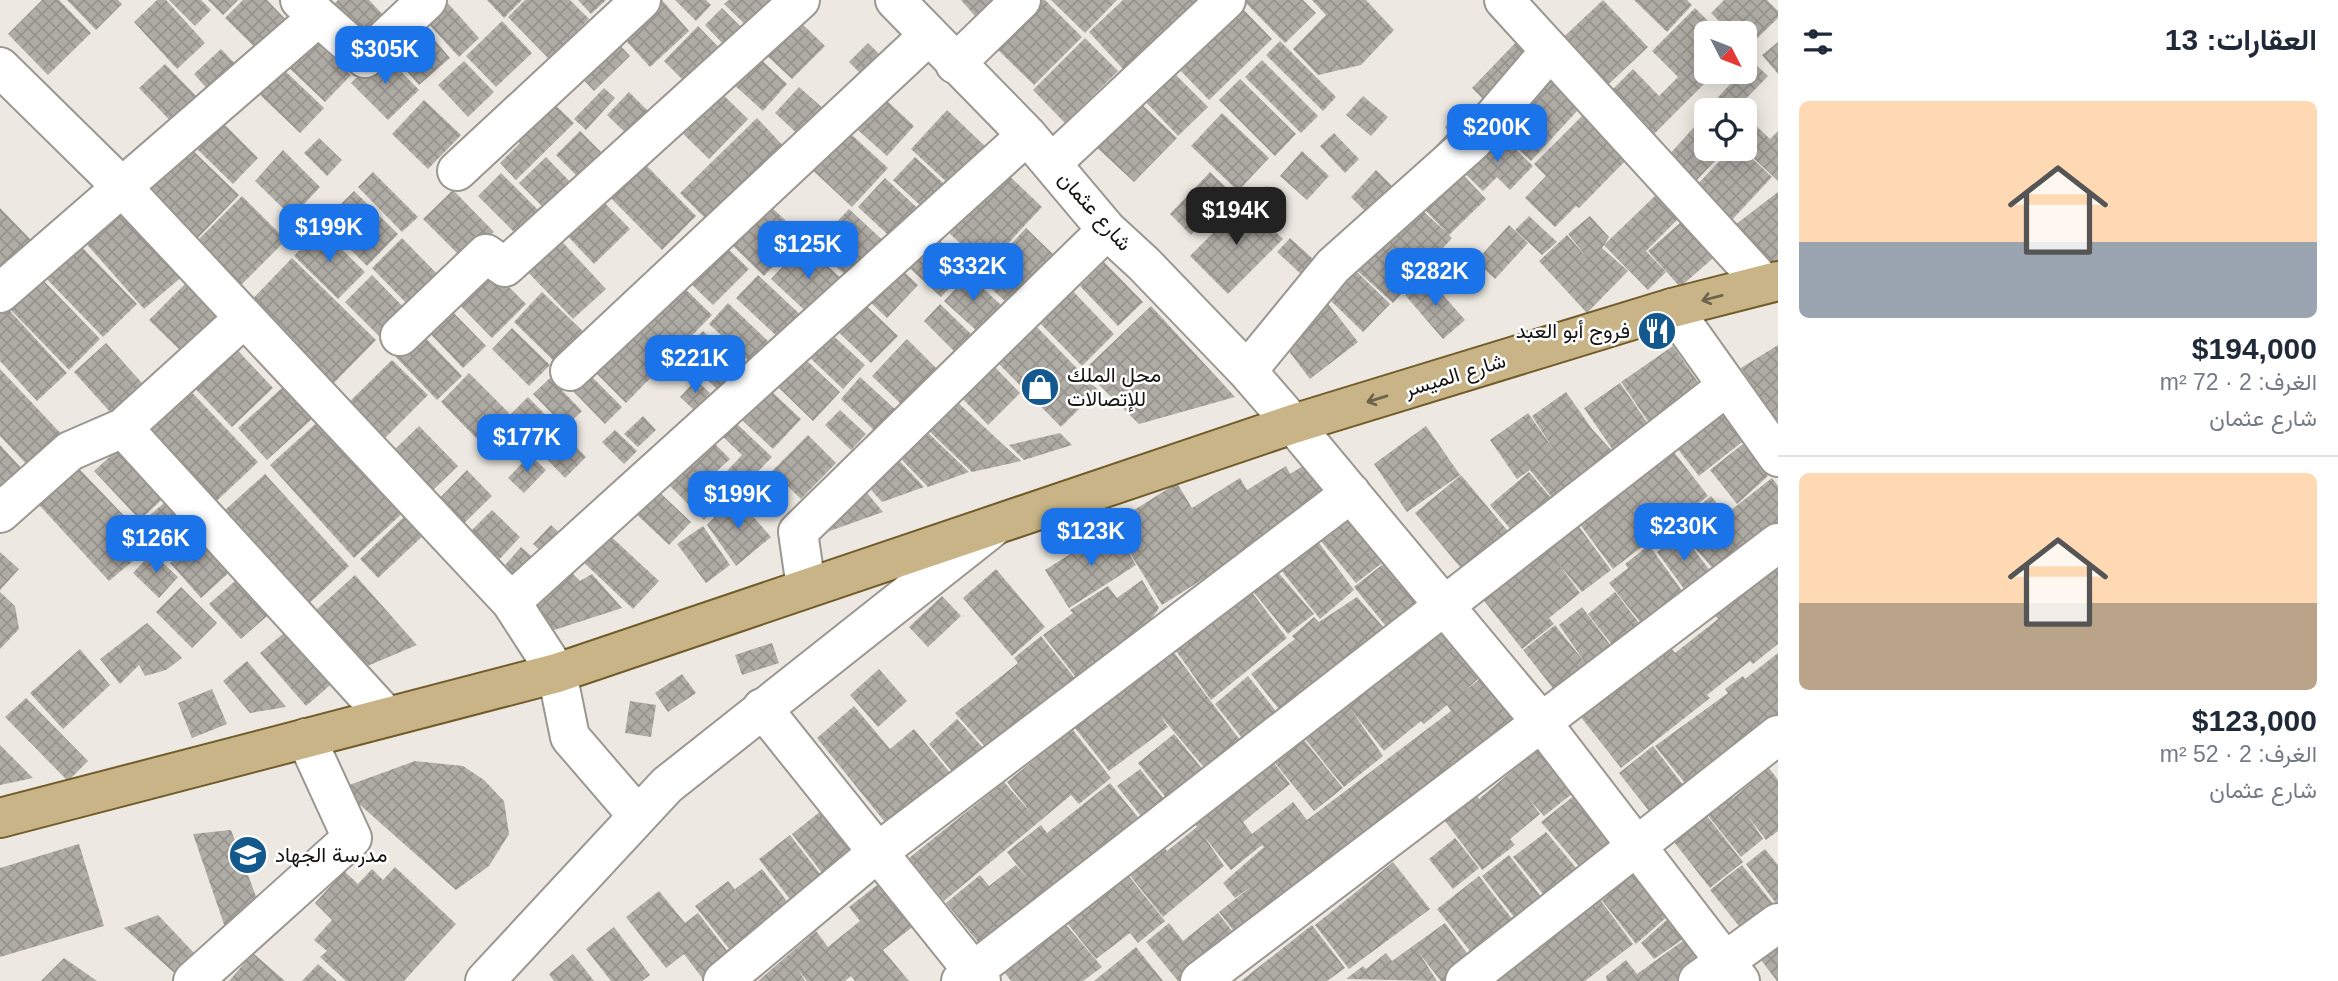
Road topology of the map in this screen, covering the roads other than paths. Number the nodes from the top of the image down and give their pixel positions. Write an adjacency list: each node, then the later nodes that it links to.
1 (427, 0): 8 (street)
2 (640, 0): 15 (street)
3 (800, 0): 22 (street)
4 (895, 0): 9 (street, شارع عثمان)
5 (1021, 0): 11 (street)
6 (1226, 0): 14 (street)
7 (1504, 0): 10 (street)
8 (308, 9): 16 (street)
9 (928, 36): 11 (street, شارع عثمان); 23 (street)
10 (1549, 52): 18 (street); 24 (street)
11 (955, 64): 13 (street, شارع عثمان)
12 (0, 67): 16 (street)
13 (1027, 135): 14 (street, شارع عثمان); 34 (street)
14 (1052, 163): 17 (street, شارع عثمان)
15 (457, 172)
16 (123, 188): 19 (street); 21 (street)
17 (1107, 230): 24 (street, شارع عثمان); 33 (street)
18 (1771, 283): 20 (main road, شارع الميسر, one-way to 20)
19 (0, 293)
20 (1672, 308): 25 (street); 26 (main road, شارع الميسر, one-way to 26)
21 (243, 319): 27 (street); 34 (street)
22 (400, 336)
23 (570, 371)
24 (1247, 371): 26 (street, شارع عثمان)
25 (1727, 386): 28 (street); 35 (street)
26 (1293, 424): 29 (street, شارع عثمان); 31 (main road, شارع الميسر)
27 (123, 428): 30 (street); 38 (street)
28 (1778, 457)
29 (1351, 493): 35 (street, شارع عثمان); 45 (street)
30 (0, 513)
31 (999, 523): 33 (main road, شارع الميسر); 37 (street)
32 (1778, 543): 39 (street)
33 (806, 587): 36 (main road, شارع الميسر)
34 (511, 602): 36 (street)
35 (1445, 606): 39 (street, شارع عثمان); 48 (street)
36 (557, 673): 38 (main road, شارع الميسر); 42 (street)
37 (762, 708): 42 (street); 45 (street)
38 (387, 717): 41 (main road, شارع الميسر)
39 (1542, 723): 44 (street, شارع عثمان); 52 (street)
40 (1778, 735): 44 (street)
41 (306, 738): 43 (main road, شارع الميسر); 49 (street)
42 (638, 816): 50 (street)
43 (0, 818)
44 (1636, 845): 47 (street, شارع عثمان); 53 (street)
45 (878, 852): 48 (street); 51 (street)
46 (1778, 922): 47 (street)
47 (1721, 974)
48 (972, 978)
49 (193, 981)
50 (485, 981)
51 (723, 981)
52 (1200, 981)
53 (1465, 981)

